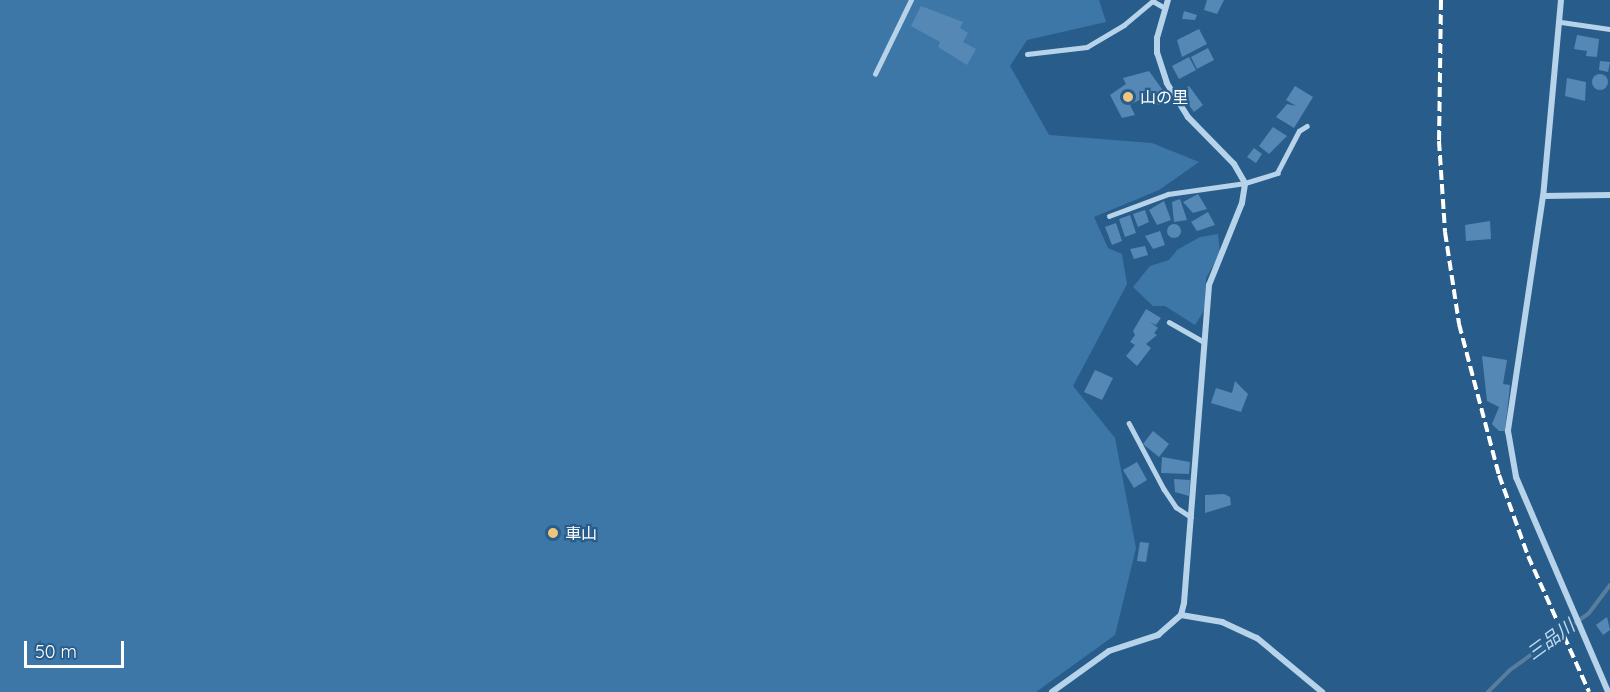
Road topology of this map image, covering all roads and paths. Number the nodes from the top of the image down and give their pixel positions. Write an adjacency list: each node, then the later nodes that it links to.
1 (911, 0): 8 (lane)
2 (1168, 0): 4 (street)
3 (1561, 0): 5 (street)
4 (1165, 8): 7 (lane); 10 (street)
5 (1561, 22): 6 (lane); 12 (street)
6 (1610, 29)
7 (1028, 54)
8 (875, 74)
9 (1307, 126): 10 (lane)
10 (1245, 183): 13 (lane); 15 (street)
11 (1610, 195): 12 (street)
12 (1543, 196): 21 (street)
13 (1109, 216)
14 (1169, 322): 15 (lane)
15 (1204, 342): 17 (street)
16 (1129, 423): 17 (lane)
17 (1191, 517): 18 (street)
18 (1181, 615): 19 (street); 20 (street)
19 (1052, 692)
20 (1322, 692)
21 (1608, 692)

